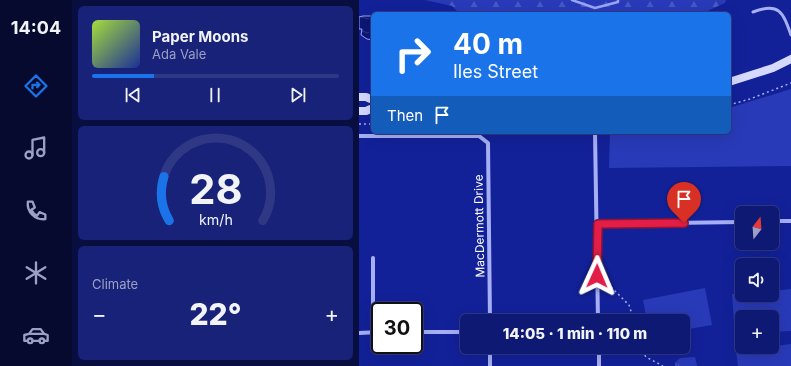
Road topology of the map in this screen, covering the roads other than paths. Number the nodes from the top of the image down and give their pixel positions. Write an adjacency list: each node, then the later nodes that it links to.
1 (753, 12): 2 (lane)
2 (791, 35)
3 (791, 59): 4 (main road)
4 (731, 81)
5 (371, 109): 6 (main road)
6 (359, 110)
7 (595, 134): 12 (street)
8 (359, 136): 15 (street, MacDermott Drive)
9 (791, 221): 11 (street)
10 (735, 222): 12 (street)
11 (779, 222)
12 (598, 224): 16 (street)
13 (373, 258): 14 (street)
14 (373, 302)
15 (490, 314)
16 (598, 314)
17 (371, 332): 20 (street)
18 (423, 332): 19 (street)
19 (460, 332)
20 (359, 333)
21 (489, 354): 23 (street)
22 (599, 354): 24 (street)
23 (489, 366)
24 (599, 366)

